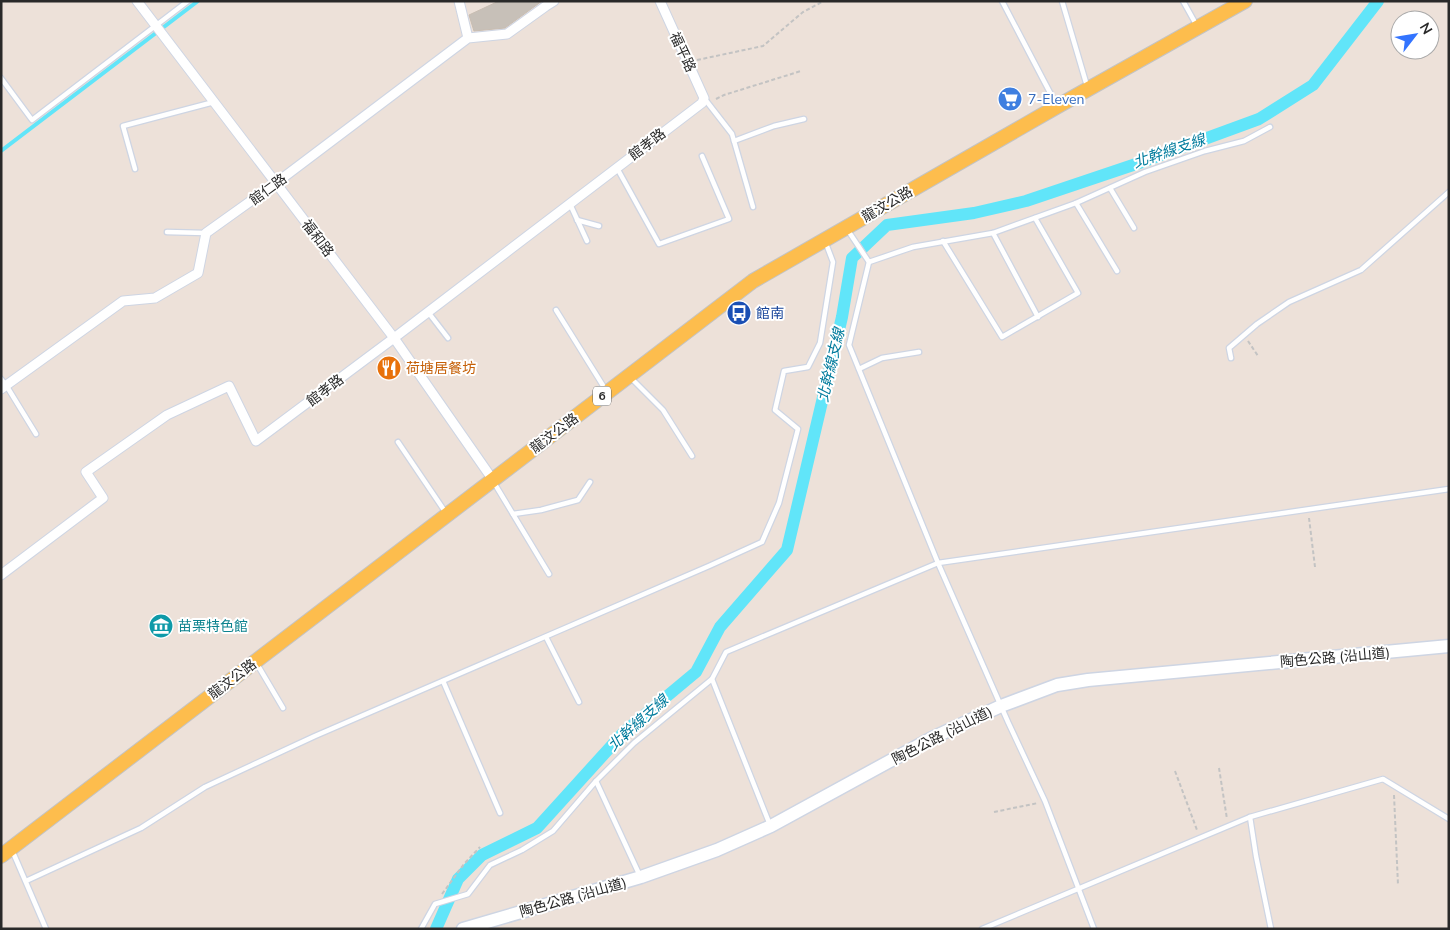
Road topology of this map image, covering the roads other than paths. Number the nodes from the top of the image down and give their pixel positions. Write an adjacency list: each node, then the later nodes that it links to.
1 (137, 1): 10 (street, 福和路)
2 (188, 1): 10 (lane)
3 (459, 1): 12 (street)
4 (554, 1): 12 (street)
5 (660, 1): 16 (street, 福平路)
6 (1002, 1): 17 (lane)
7 (1062, 1): 14 (lane)
8 (1183, 1): 11 (lane)
9 (1245, 1): 11 (main road, 龍汶公路 / 6)
10 (157, 25): 13 (lane); 15 (street, 福和路)
11 (1198, 28): 14 (main road, 龍汶公路 / 6)
12 (468, 38): 24 (street, 館仁路)
13 (1, 78)
14 (1088, 90): 17 (main road, 龍汶公路 / 6)
15 (214, 102): 23 (lane); 24 (street, 福和路)
16 (705, 102): 20 (lane); 22 (street, 館孝路)
17 (1058, 106): 33 (main road, 龍汶公路 / 6)
18 (804, 120): 20 (lane)
19 (1270, 127): 25 (lane)
20 (734, 141): 29 (lane)
21 (702, 156): 22 (lane)
22 (617, 168): 28 (street, 館孝路)
23 (135, 169)
24 (276, 183): 36 (street, 館仁路); 46 (street, 福和路)
25 (1110, 188): 27 (lane); 34 (lane)
26 (1449, 192): 49 (lane)
27 (1076, 203): 30 (lane); 42 (lane)
28 (570, 204): 31 (lane); 44 (street, 館孝路)
29 (753, 207)
30 (1035, 218): 37 (lane); 45 (lane)
31 (577, 220): 32 (lane); 39 (lane)
32 (599, 226)
33 (846, 227): 38 (main road, 龍汶公路 / 6); 41 (lane)
34 (1134, 228)
35 (167, 232): 36 (lane)
36 (206, 233): 52 (street)
37 (993, 233): 40 (lane); 45 (lane)
38 (824, 240): 51 (main road, 龍汶公路 / 6); 65 (lane)
39 (587, 241)
40 (943, 241): 41 (lane); 45 (lane)
41 (870, 262): 50 (lane)
42 (1116, 271)
43 (556, 310): 53 (lane)
44 (428, 312): 46 (street, 館孝路); 47 (lane)
45 (1038, 317)
46 (394, 338): 57 (street, 福和路); 63 (street, 館孝路)
47 (448, 338)
48 (919, 352): 50 (lane)
49 (1231, 358)
50 (859, 369): 62 (lane)
51 (629, 376): 53 (main road, 龍汶公路 / 6); 56 (lane)
52 (3, 384): 54 (lane)
53 (607, 392): 57 (main road, 龍汶公路 / 6)
54 (36, 434)
55 (398, 442): 61 (lane)
56 (692, 456)
57 (492, 480): 60 (lane); 61 (main road, 龍汶公路 / 6)
58 (590, 482): 60 (lane)
59 (1449, 489): 62 (lane)
60 (513, 514): 64 (lane)
61 (447, 515): 67 (main road, 龍汶公路 / 6)
62 (938, 563): 68 (lane); 71 (lane)
63 (1, 574)
64 (549, 574)
65 (546, 637): 69 (lane); 70 (lane)
66 (1449, 646): 71 (main road, 陶色公路 (沿山道))
67 (256, 661): 72 (lane); 78 (main road, 龍汶公路 / 6)
68 (712, 679): 73 (lane); 77 (lane)
69 (443, 681): 74 (lane); 80 (lane)
70 (578, 702)
71 (1001, 706): 77 (main road, 陶色公路 (沿山道)); 81 (lane)
72 (283, 708)
73 (596, 781): 79 (lane); 83 (lane)
74 (500, 813)
75 (1250, 817): 76 (lane); 81 (lane); 87 (lane)
76 (1449, 819)
77 (771, 826): 79 (main road, 陶色公路 (沿山道))
78 (6, 852): 80 (lane)
79 (641, 878): 84 (main road, 陶色公路 (沿山道))
80 (26, 882): 82 (lane)
81 (1079, 888): 85 (lane); 86 (lane)
82 (46, 929)
83 (421, 929)
84 (464, 929)
85 (982, 929)
86 (1094, 929)
87 (1271, 929)

